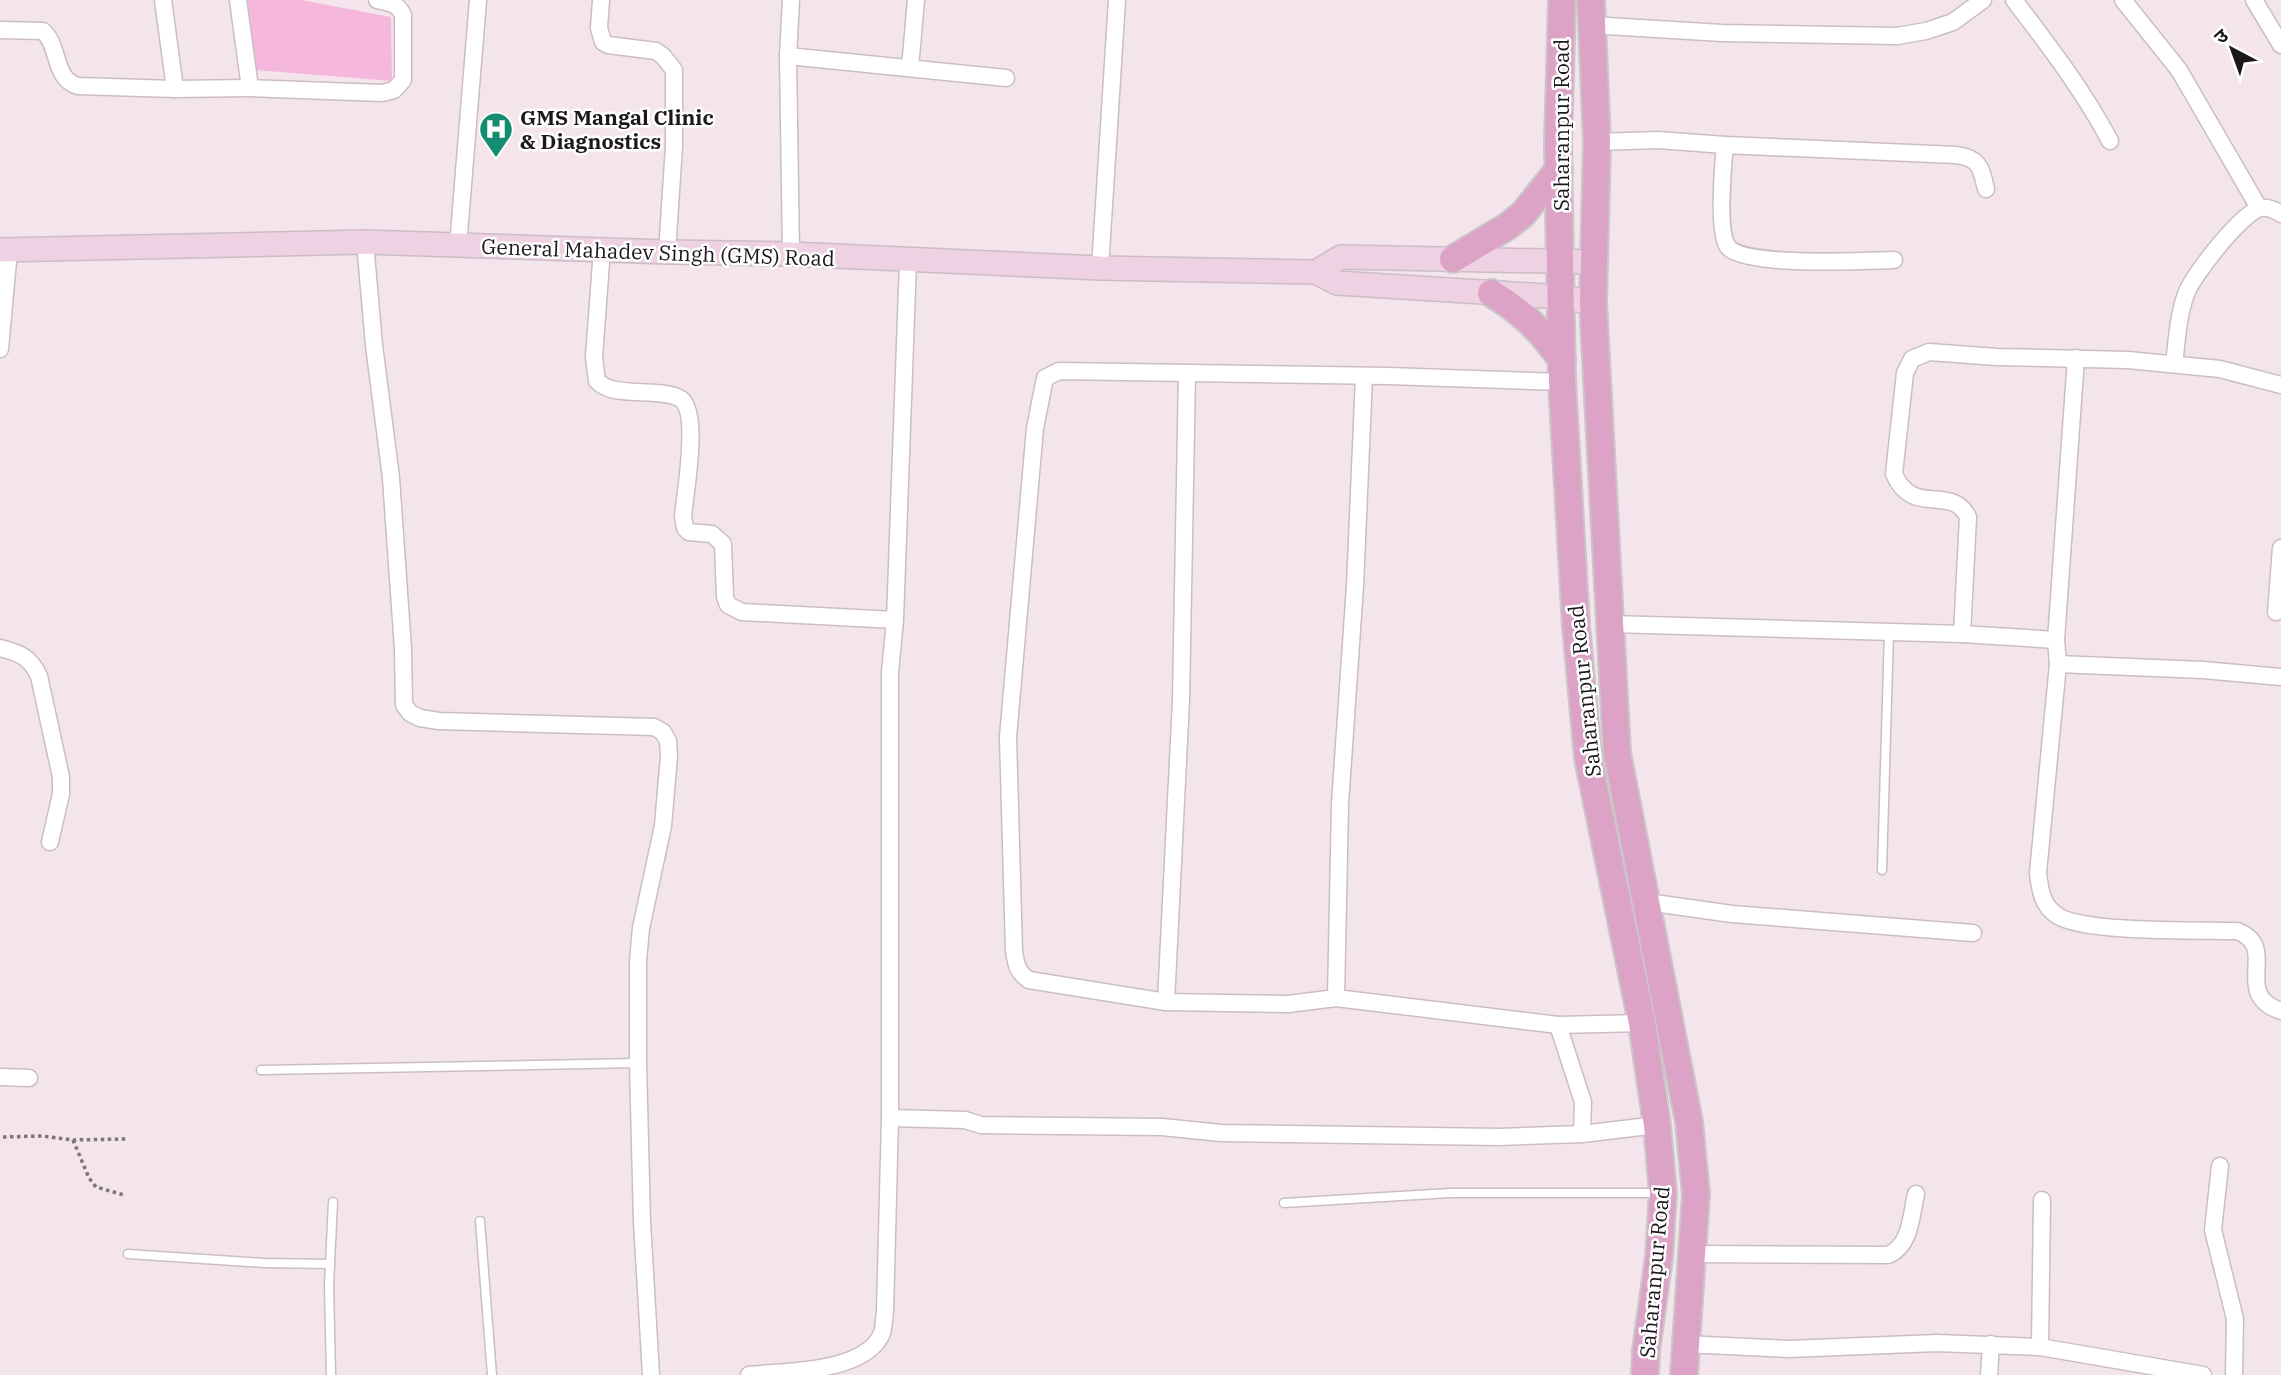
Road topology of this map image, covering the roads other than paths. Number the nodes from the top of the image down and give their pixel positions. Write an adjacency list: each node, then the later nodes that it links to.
1 (163, 0): 21 (street)
2 (238, 0): 20 (street)
3 (377, 0): 20 (street)
4 (478, 0): 30 (street)
5 (601, 0): 33 (street)
6 (791, 0): 17 (street)
7 (916, 0): 18 (street)
8 (1117, 0): 40 (street)
9 (1562, 0): 25 (main road, Saharanpur Road)
10 (1983, 0): 14 (street)
11 (2014, 0): 22 (street)
12 (2123, 0): 27 (street)
13 (2254, 0): 16 (street)
14 (1591, 13): 23 (main road, Saharanpur Road)
15 (0, 30): 21 (street)
16 (2281, 45)
17 (788, 56): 18 (street); 34 (street)
18 (910, 68): 19 (street)
19 (1006, 78)
20 (250, 88): 21 (street)
21 (175, 89)
22 (2110, 141)
23 (1597, 142): 24 (street); 39 (main road, Saharanpur Road)
24 (1725, 145): 26 (street); 37 (street)
25 (1559, 169): 35 (main road); 36 (main road, Saharanpur Road)
26 (1986, 189)
27 (2259, 208): 28 (street); 47 (street)
28 (2281, 214)
29 (365, 242): 30 (street, General Mahadev Singh (GMS) Road); 32 (street, General Mahadev Singh (GMS) Road); 73 (street)
30 (458, 246): 31 (street, General Mahadev Singh (GMS) Road)
31 (601, 249): 33 (street, General Mahadev Singh (GMS) Road); 54 (street)
32 (5, 250): 45 (street)
33 (667, 252): 34 (street, General Mahadev Singh (GMS) Road)
34 (790, 254): 38 (street, General Mahadev Singh (GMS) Road)
35 (1453, 259): 36 (street, General Mahadev Singh (GMS) Road); 41 (street, General Mahadev Singh (GMS) Road)
36 (1561, 260): 39 (street, General Mahadev Singh (GMS) Road); 43 (main road, Saharanpur Road)
37 (1894, 260)
38 (908, 261): 40 (street, General Mahadev Singh (GMS) Road); 54 (street)
39 (1594, 262): 44 (main road, Saharanpur Road)
40 (1100, 268): 41 (street, General Mahadev Singh (GMS) Road)
41 (1316, 272): 42 (street, General Mahadev Singh (GMS) Road)
42 (1492, 293): 43 (street, General Mahadev Singh (GMS) Road); 48 (main road)
43 (1562, 297): 44 (street, General Mahadev Singh (GMS) Road); 48 (main road, Saharanpur Road)
44 (1593, 303): 55 (main road, Saharanpur Road)
45 (0, 349)
46 (2076, 358): 47 (street); 57 (street); 58 (street)
47 (2174, 364): 51 (street)
48 (1562, 371): 50 (street); 63 (main road, Saharanpur Road)
49 (1186, 373): 50 (street); 69 (street); 69 (street)
50 (1364, 376): 68 (street)
51 (2281, 385)
52 (2281, 548): 53 (street)
53 (2276, 612)
54 (895, 620): 77 (street)
55 (1611, 624): 56 (street); 62 (main road, Saharanpur Road)
56 (1889, 632): 57 (street); 65 (lane)
57 (1962, 634): 58 (street)
58 (2056, 640): 60 (street)
59 (0, 648): 64 (street)
60 (2058, 664): 61 (street); 70 (street)
61 (2281, 677)
62 (1617, 752): 63 (main road); 66 (main road, Saharanpur Road)
63 (1588, 758): 71 (main road, Saharanpur Road)
64 (50, 842)
65 (1882, 870)
66 (1647, 902): 67 (street); 88 (main road, Saharanpur Road)
67 (1973, 933)
68 (1336, 998): 69 (street); 72 (street)
69 (1166, 1002)
70 (2281, 1011)
71 (1642, 1023): 72 (street); 78 (main road, Saharanpur Road)
72 (1558, 1026): 79 (street)
73 (638, 1063): 74 (lane); 96 (street)
74 (261, 1070)
75 (0, 1077): 76 (street)
76 (29, 1078)
77 (890, 1118): 79 (street); 97 (street)
78 (1657, 1125): 79 (street); 81 (main road, Saharanpur Road)
79 (1582, 1134)
80 (2220, 1166): 103 (street)
81 (1663, 1193): 85 (lane); 98 (main road, Saharanpur Road)
82 (1916, 1194): 88 (street)
83 (2042, 1200): 92 (street)
84 (333, 1202): 89 (lane)
85 (1284, 1203)
86 (480, 1221): 95 (lane)
87 (128, 1254): 89 (lane)
88 (1693, 1254): 90 (main road, Saharanpur Road)
89 (330, 1264): 94 (lane)
90 (1685, 1344): 91 (street); 99 (main road, Saharanpur Road)
91 (1991, 1344): 92 (street); 100 (street)
92 (2040, 1347): 93 (street)
93 (2113, 1358): 101 (street); 102 (street)
94 (331, 1375)
95 (492, 1375)
96 (650, 1375)
97 (749, 1375)
98 (1645, 1375)
99 (1684, 1375)
100 (1989, 1375)
101 (2114, 1375)
102 (2203, 1375)
103 (2234, 1375)

